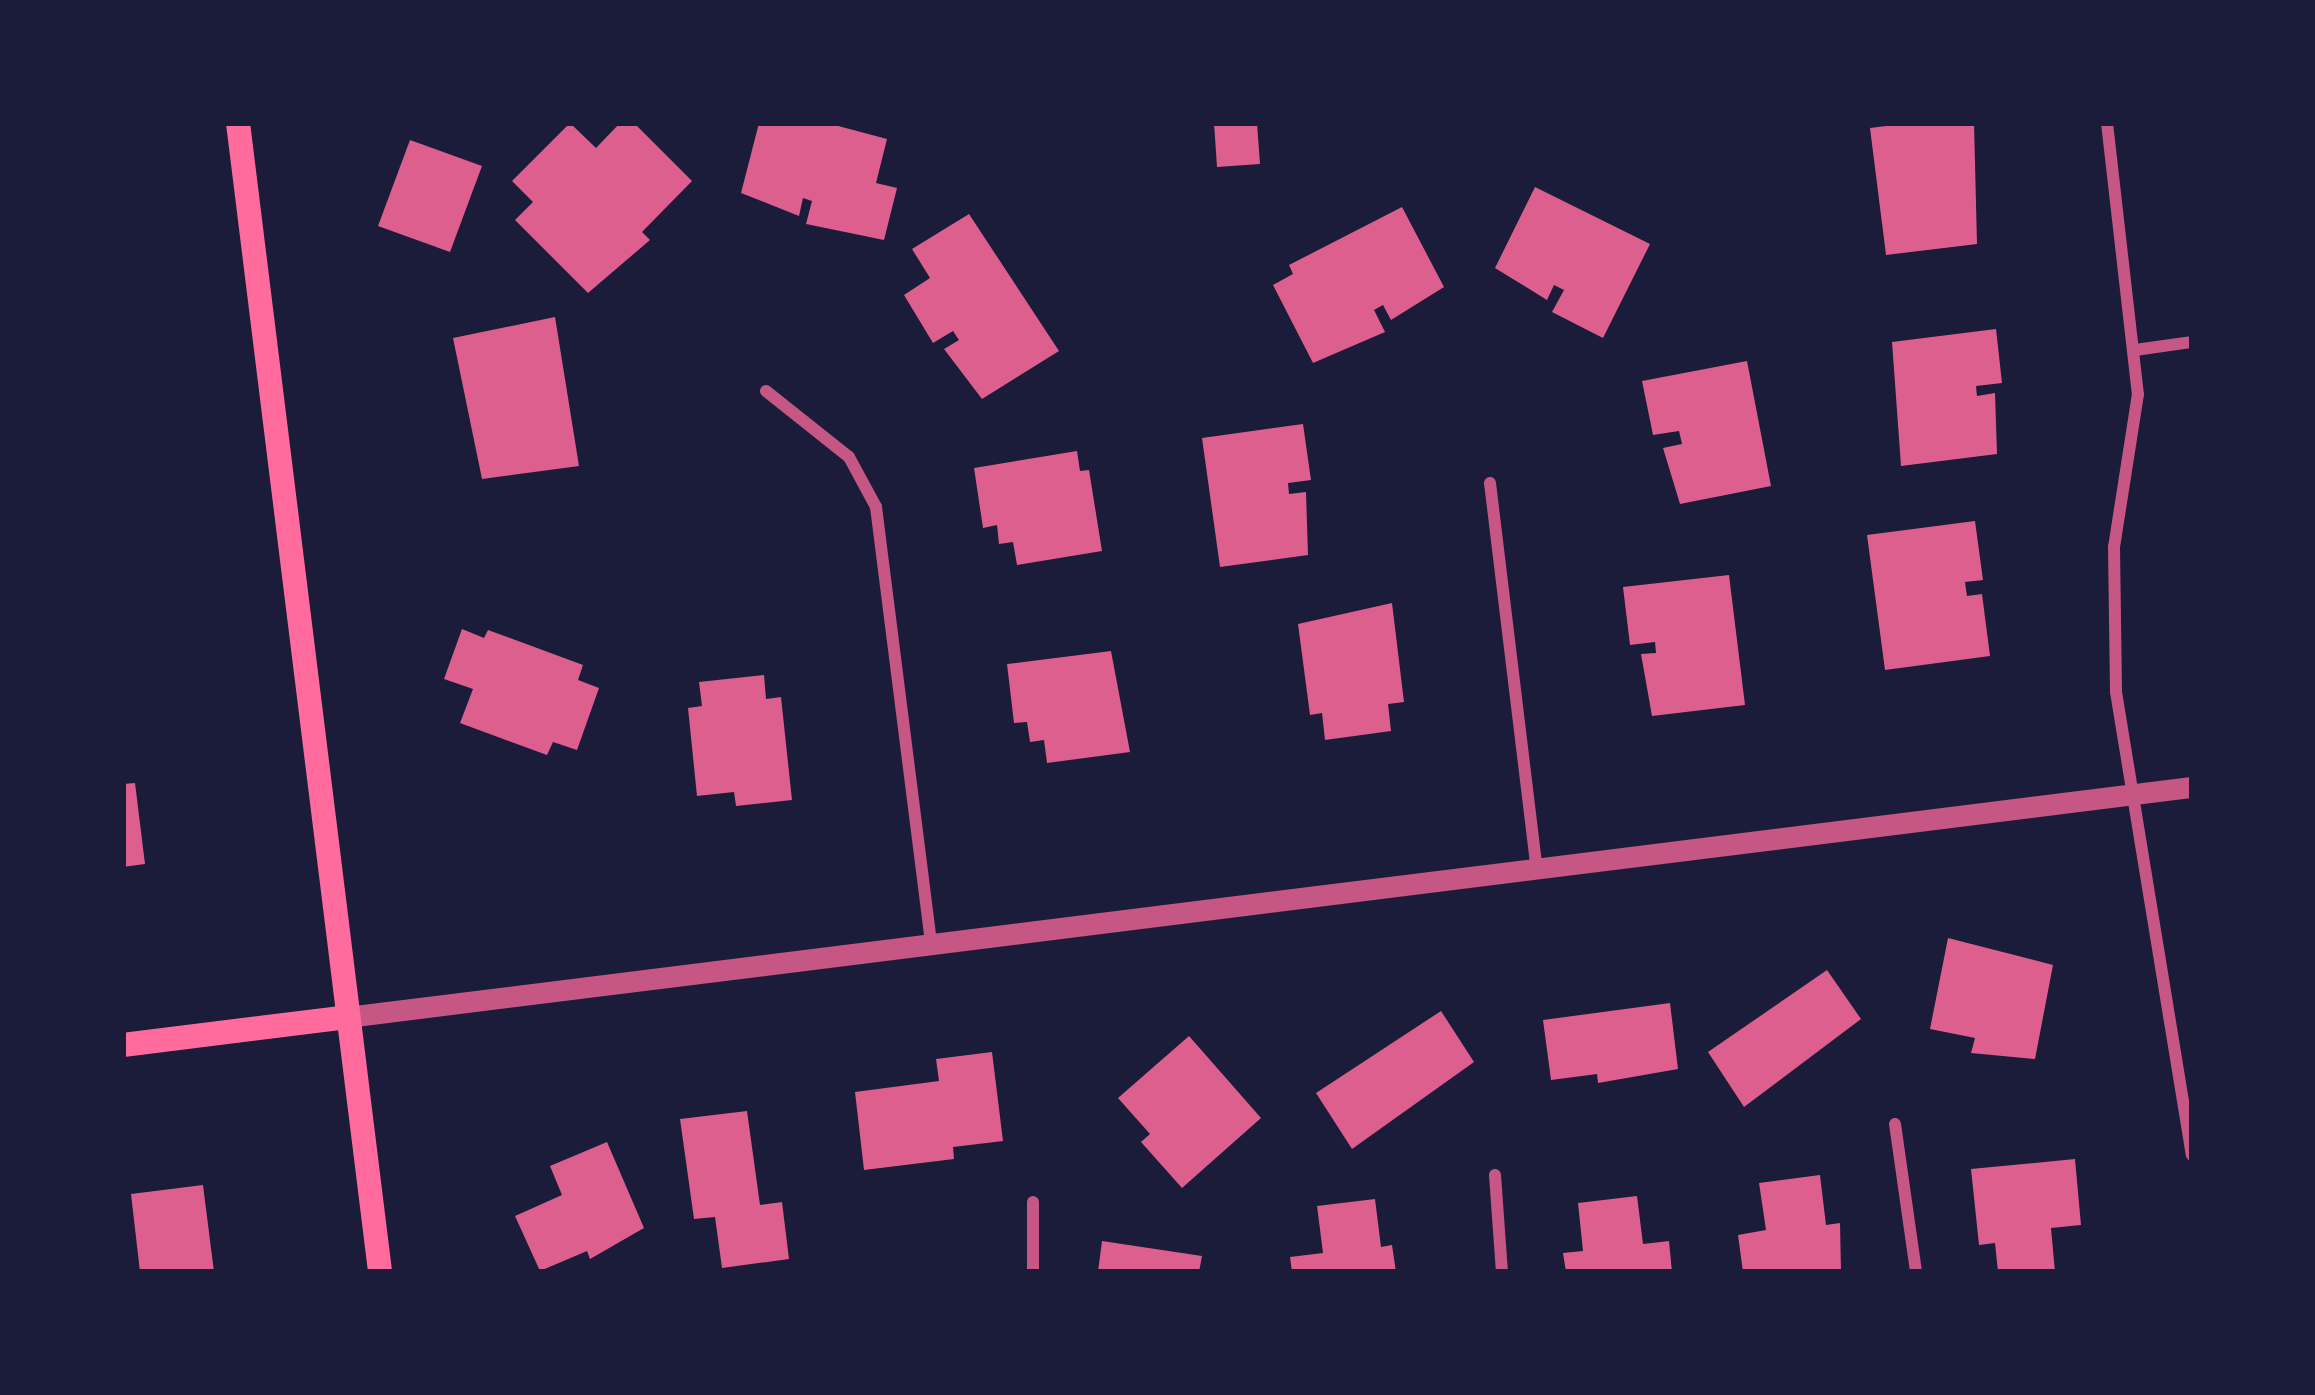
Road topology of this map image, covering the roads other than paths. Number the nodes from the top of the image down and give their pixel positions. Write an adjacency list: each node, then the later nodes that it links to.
1 (238, 123): 11 (main road)
2 (2107, 123): 4 (street)
3 (2192, 342): 4 (street)
4 (2135, 350): 8 (street)
5 (766, 392): 10 (street)
6 (1490, 483): 9 (street)
7 (2192, 788): 8 (street)
8 (2137, 794): 9 (street); 14 (street)
9 (1537, 868): 10 (street)
10 (932, 944): 11 (street)
11 (347, 1017): 12 (main road); 17 (main road)
12 (123, 1045)
13 (1895, 1124): 20 (street)
14 (2192, 1155)
15 (1495, 1175): 19 (street)
16 (1033, 1202): 18 (street)
17 (380, 1272)
18 (1033, 1272)
19 (1502, 1272)
20 (1916, 1272)

